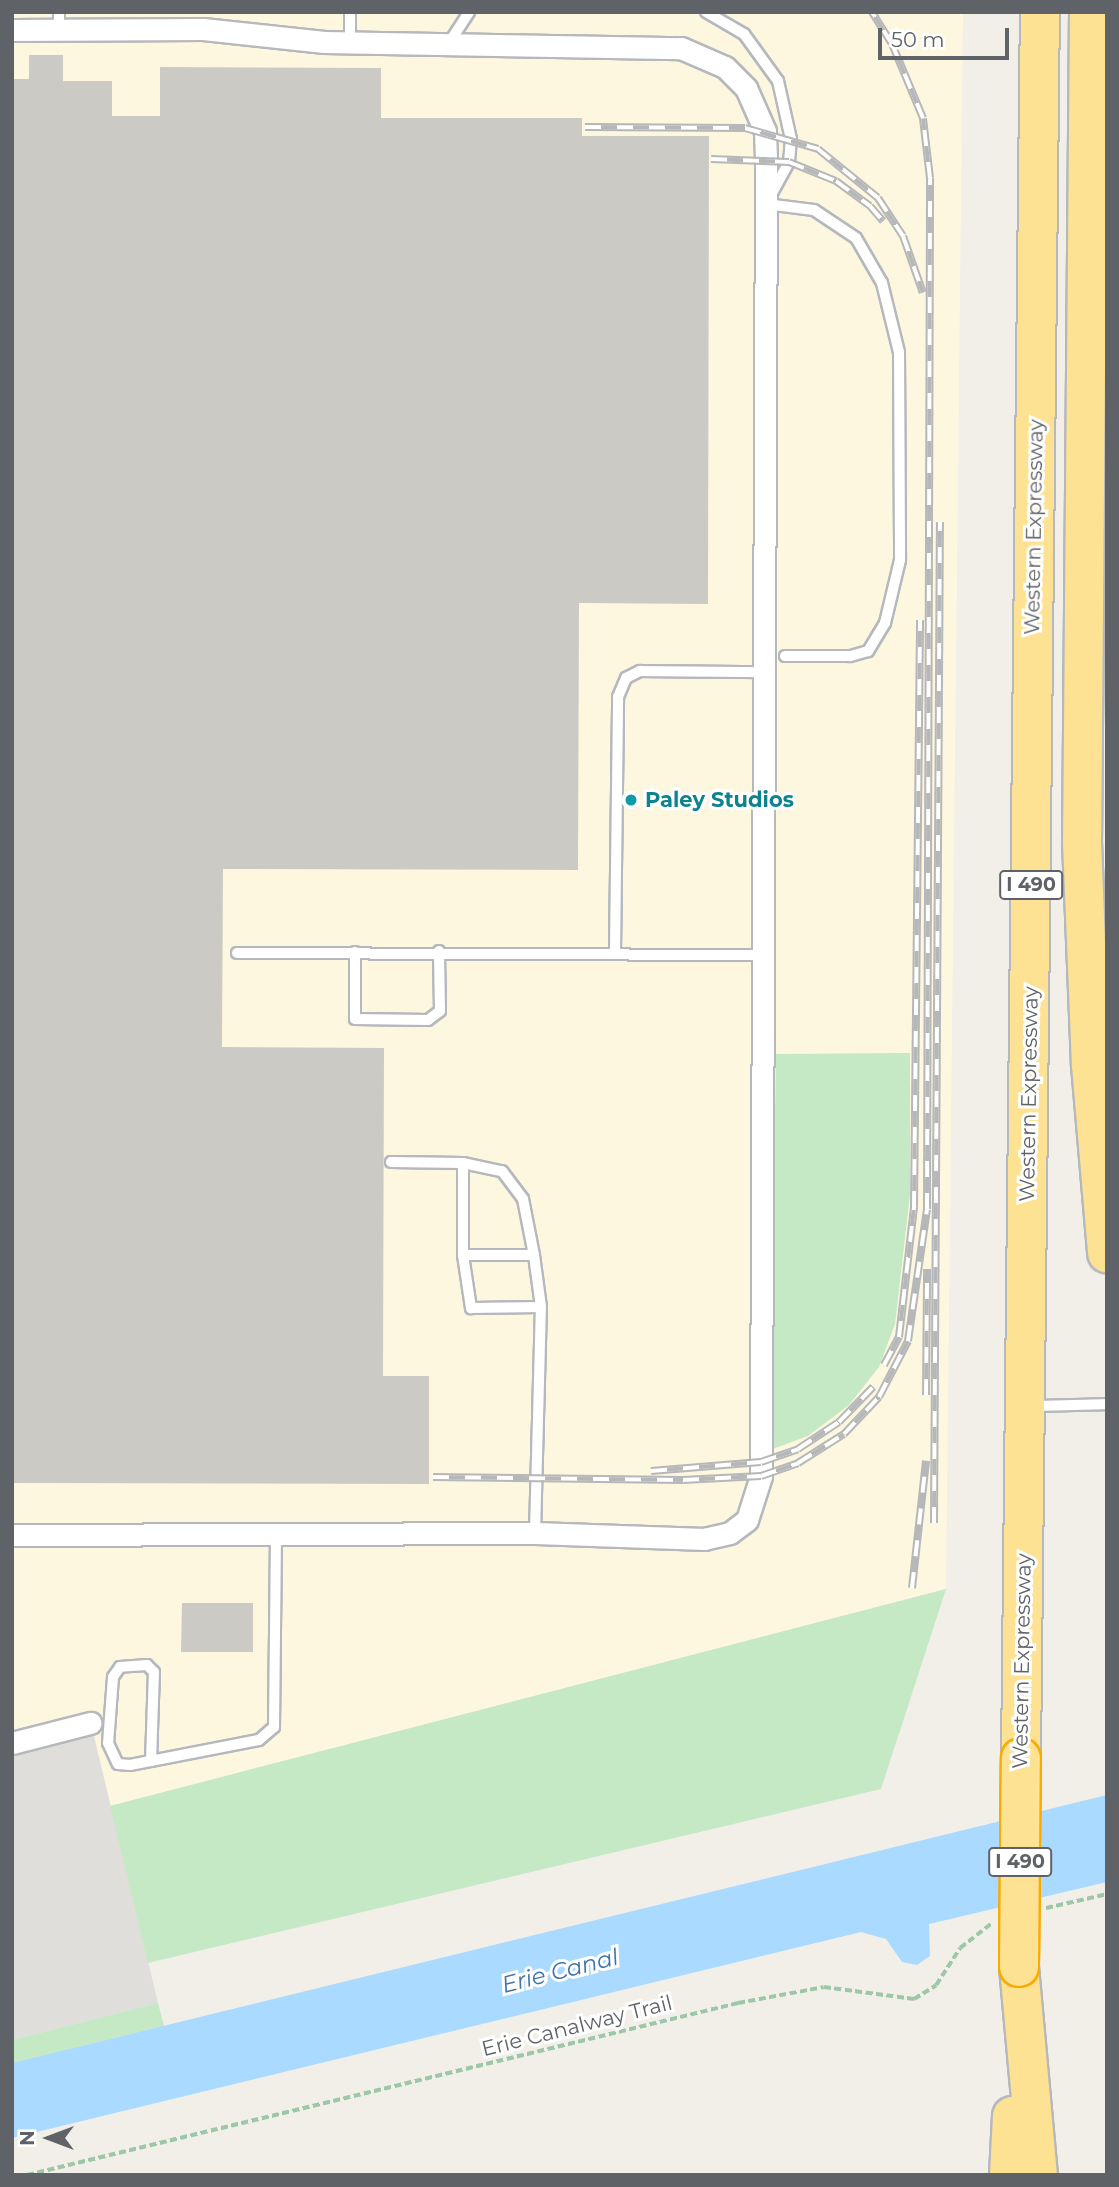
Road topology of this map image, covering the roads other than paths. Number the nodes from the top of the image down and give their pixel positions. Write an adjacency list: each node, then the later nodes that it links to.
1 (350, 12): 9 (lane)
2 (469, 12): 10 (lane)
3 (706, 12): 11 (lane)
4 (1040, 12): 26 (highway, Western Expressway / I 490)
5 (1089, 12): 21 (highway, I 490)
6 (59, 21): 7 (street); 8 (street)
7 (203, 21): 9 (street)
8 (12, 30)
9 (350, 42): 10 (street)
10 (449, 43): 11 (street)
11 (766, 204): 12 (lane); 13 (street)
12 (785, 656)
13 (764, 672): 16 (lane); 18 (street)
14 (439, 951): 15 (lane); 15 (lane); 16 (lane)
15 (355, 952): 17 (lane)
16 (615, 952): 18 (lane)
17 (237, 953)
18 (763, 955): 28 (street)
19 (391, 1162): 20 (lane)
20 (463, 1163): 22 (lane); 23 (lane)
21 (1107, 1253)
22 (463, 1255): 23 (lane); 24 (lane)
23 (534, 1255): 24 (lane)
24 (541, 1307): 28 (lane)
25 (1107, 1404): 26 (lane)
26 (1025, 1406): 33 (highway, Western Expressway / I 490, bridge)
27 (276, 1533): 28 (street); 29 (street); 32 (lane)
28 (535, 1533)
29 (12, 1535)
30 (100, 1722): 31 (street); 32 (lane); 32 (lane)
31 (12, 1743)
32 (151, 1761)
33 (1019, 1967): 34 (highway, Western Expressway / I 490); 35 (highway)
34 (1009, 2175)
35 (1038, 2175)

